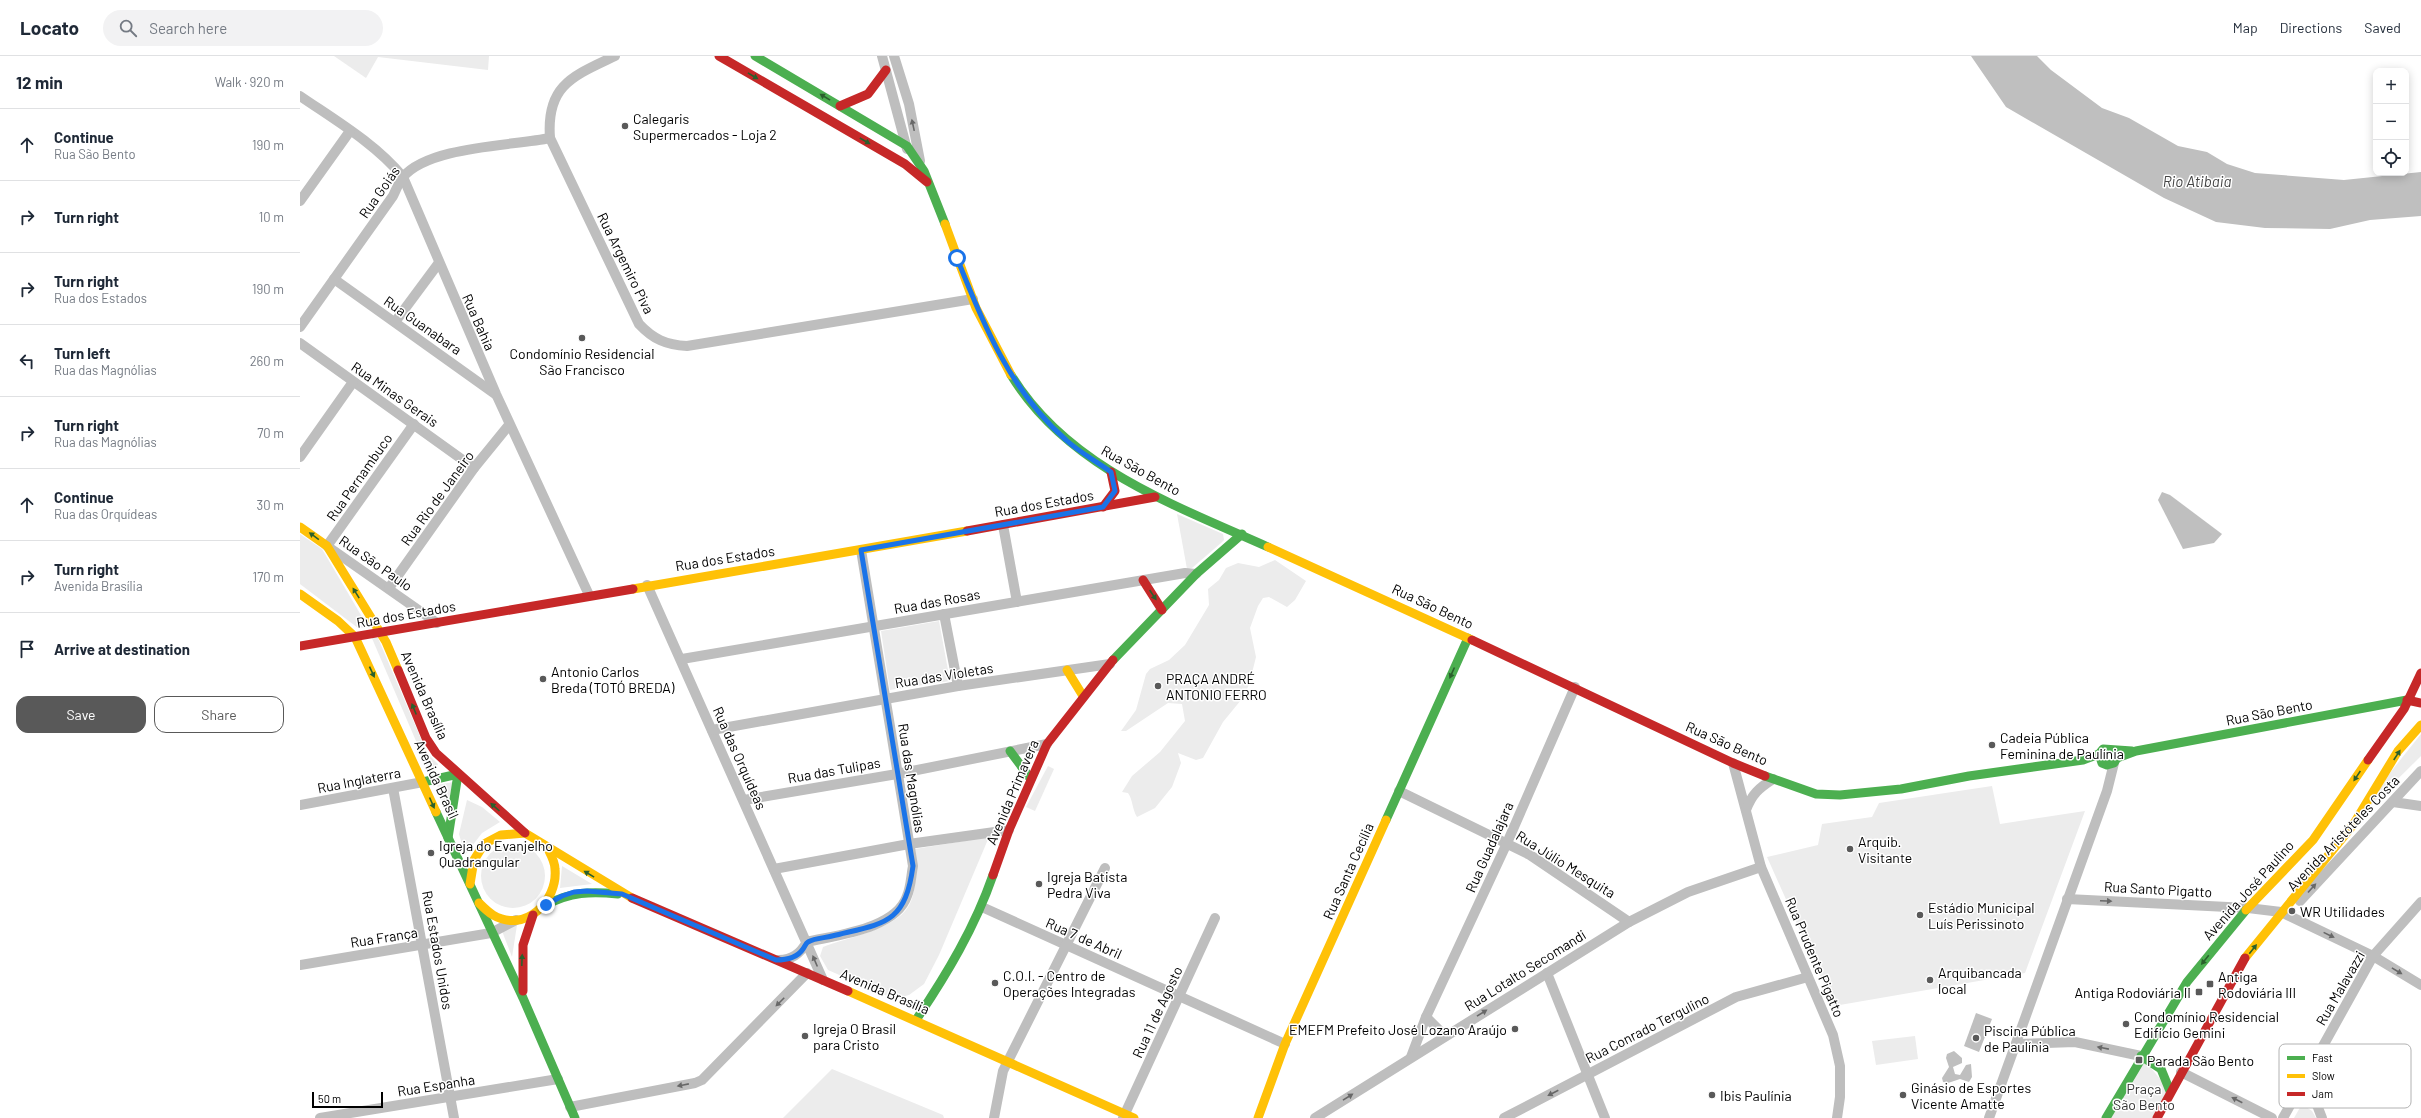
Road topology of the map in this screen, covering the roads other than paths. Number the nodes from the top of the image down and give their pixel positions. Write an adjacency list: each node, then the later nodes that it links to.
1 (615, 56): 10 (street, Rua Argemiro Piva)
2 (719, 56): 13 (main road, one-way to 13)
3 (755, 56): 8 (main road, one-way to 3)
4 (882, 56): 6 (street, Rua São Bento)
5 (894, 56): 12 (street, Rua São Bento, one-way to 5)
6 (886, 70): 8 (main road); 11 (street, Rua São Bento)
7 (300, 96): 9 (street, Rua Bahia)
8 (840, 106): 11 (main road)
9 (350, 131): 14 (street, Rua Bahia); 17 (street)
10 (550, 138): 14 (street, Rua Goiás); 20 (street, Rua Argemiro Piva)
11 (907, 146): 12 (main road, Rua São Bento); 13 (street, Rua São Bento)
12 (920, 162): 15 (street, Rua São Bento); 16 (main road, Rua São Bento)
13 (909, 167): 15 (main road)
14 (403, 177): 18 (street, Rua Bahia); 19 (street, Rua Goiás)
15 (921, 177): 16 (main road)
16 (931, 185): 20 (main road, Rua São Bento)
17 (300, 201)
18 (438, 264): 21 (street); 25 (street, Rua Bahia)
19 (334, 279): 21 (street, Rua Guanabara); 22 (street, Rua Goiás)
20 (973, 299): 30 (main road, Rua São Bento)
21 (395, 322): 25 (street, Rua Guanabara)
22 (300, 327)
23 (300, 343): 24 (street, Rua Minas Gerais)
24 (353, 382): 26 (street, Rua Minas Gerais); 28 (street)
25 (496, 394): 27 (street, Rua Bahia)
26 (414, 424): 29 (street, Rua Minas Gerais); 36 (street, Rua Pernambuco)
27 (510, 425): 29 (street, Rua Rio de Janeiro); 43 (street, Rua Bahia)
28 (300, 457)
29 (474, 468): 41 (street, Rua Rio de Janeiro)
30 (1111, 472): 31 (main road, Rua São Bento); 32 (main road)
31 (1155, 497): 32 (main road, Rua dos Estados); 35 (main road, Rua São Bento)
32 (1103, 507): 33 (main road, Rua dos Estados)
33 (1003, 525): 37 (main road, Rua dos Estados); 44 (street)
34 (300, 526): 36 (main road, Rua São Paulo, one-way to 34)
35 (1242, 534): 38 (main road, Avenida Primavera); 51 (main road, Rua São Bento)
36 (327, 546): 41 (street, Rua São Paulo); 49 (main road, Avenida Brasília, one-way to 36)
37 (861, 550): 40 (main road, Rua dos Estados); 48 (street, Rua das Magnólias)
38 (1196, 574): 39 (street, Rua das Rosas); 45 (main road, Avenida Primavera)
39 (1143, 580): 44 (street, Rua das Rosas); 45 (main road, one-way to 45)
40 (647, 585): 43 (main road, Rua dos Estados); 53 (street, Rua das Orquídeas)
41 (389, 588): 47 (street, Rua São Paulo)
42 (300, 594): 50 (main road)
43 (588, 596): 47 (main road, Rua dos Estados)
44 (1017, 602): 46 (street, Rua das Rosas)
45 (1162, 610): 54 (main road, Avenida Primavera)
46 (944, 614): 48 (street, Rua das Rosas); 58 (street)
47 (437, 623): 49 (main road, Rua dos Estados)
48 (874, 626): 53 (street, Rua das Rosas); 61 (street, Rua das Magnólias)
49 (380, 632): 50 (main road, Rua dos Estados); 73 (main road, Avenida Brasília, one-way to 49)
50 (355, 637): 52 (main road, Rua dos Estados); 77 (main road, Avenida Brasil, one-way to 77)
51 (1468, 638): 59 (main road, Rua São Bento); 79 (main road, Rua Santa Cecília, one-way to 79)
52 (300, 646)
53 (682, 659): 65 (street, Rua das Orquídeas)
54 (1110, 664): 55 (street, Rua das Violetas); 60 (main road, Avenida Primavera)
55 (1067, 670): 58 (street, Rua das Violetas); 60 (main road)
56 (2421, 673): 57 (main road, Avenida José Paulino)
57 (2415, 684): 62 (main road, Avenida José Paulino); 63 (main road)
58 (958, 686): 61 (street, Rua das Violetas)
59 (1575, 687): 71 (main road, Rua São Bento); 88 (street, Rua Guadalajara)
60 (1083, 696): 66 (main road, Avenida Primavera)
61 (885, 699): 65 (street, Rua das Violetas); 74 (street, Rua das Magnólias)
62 (2407, 700): 63 (main road); 68 (main road, Rua São Bento); 101 (main road, Avenida José Paulino, one-way to 101)
63 (2421, 702)
64 (2421, 725): 102 (main road, one-way to 64)
65 (712, 730): 80 (street, Rua das Orquídeas)
66 (1047, 744): 69 (street, Rua das Tulipas); 75 (main road, Avenida Primavera)
67 (2113, 749): 68 (main road, Rua São Bento); 70 (main road); 70 (main road)
68 (2136, 751): 70 (main road, Rua São Bento)
69 (1010, 752): 74 (street, Rua das Tulipas); 75 (main road)
70 (2108, 761): 76 (main road, Rua São Bento); 97 (street)
71 (1733, 763): 76 (main road, Rua São Bento); 84 (street, Rua Prudente Pigatto)
72 (2421, 771): 81 (street, Avenida Aristóteles Costa)
73 (458, 774): 77 (main road); 86 (main road, Avenida Brasília, one-way to 73); 87 (main road)
74 (897, 774): 80 (street, Rua das Tulipas); 89 (street, Rua das Magnólias)
75 (1030, 778): 85 (main road, Avenida Primavera)
76 (1773, 779): 84 (street)
77 (423, 782): 78 (street, Rua Inglaterra); 87 (main road, Avenida Brasil, one-way to 87)
78 (394, 788): 82 (street, Rua Inglaterra); 109 (street, Rua Estados Unidos)
79 (1400, 791): 88 (street, Rua Júlio Mesquita); 124 (main road, Rua Santa Cecília)
80 (744, 800): 93 (street, Rua das Orquídeas)
81 (2393, 802): 83 (street); 102 (street, Avenida Aristóteles Costa, one-way to 81)
82 (300, 805)
83 (2421, 806)
84 (1746, 810): 91 (street, Rua Prudente Pigatto)
85 (1009, 830): 89 (street); 100 (main road, Avenida Primavera)
86 (525, 833): 90 (main road); 94 (main road)
87 (448, 838): 94 (main road, Avenida Brasil)
88 (1507, 843): 106 (street, Rua Júlio Mesquita); 121 (street, Rua Guadalajara)
89 (909, 844): 93 (street); 108 (street, Rua das Magnólias)
90 (547, 847): 95 (main road, Avenida Brasília, one-way to 90); 99 (main road)
91 (1761, 867): 106 (street, Rua Lotalto Secomandi); 116 (street, Rua Prudente Pigatto)
92 (1105, 868): 110 (street)
93 (774, 869): 108 (street, Rua das Orquídeas)
94 (470, 884): 96 (main road, Avenida Brasil)
95 (622, 894): 99 (main road, Avenida Brasília); 112 (main road, Avenida Brasília)
96 (475, 898): 105 (main road); 107 (main road, Avenida Brasil)
97 (2067, 899): 101 (street, Rua Santo Pigatto, one-way to 101); 125 (street)
98 (2421, 902): 111 (street, Rua Malavazzi)
99 (546, 905): 103 (main road)
100 (982, 907): 110 (street, Rua 7 de Abril); 122 (main road, Avenida Primavera)
101 (2248, 908): 102 (street, Rua Santo Pigatto); 127 (main road, Avenida José Paulino, one-way to 127)
102 (2281, 912): 111 (street, Rua Santo Pigatto, one-way to 111); 130 (main road, one-way to 102)
103 (533, 915): 105 (main road); 120 (main road, Avenida Brasil, one-way to 103)
104 (1215, 918): 119 (street, Rua 11 de Agosto)
105 (517, 919): 107 (street, Rua França)
106 (1629, 922): 115 (street, Rua Lotalto Secomandi)
107 (491, 933): 109 (street, Rua França); 120 (main road, Avenida Brasil)
108 (807, 942): 112 (street); 117 (street, Rua das Orquídeas, one-way to 108)
109 (424, 944): 113 (street, Rua França); 134 (street, Rua Estados Unidos)
110 (1067, 945): 119 (street, Rua 7 de Abril); 129 (street)
111 (2373, 956): 118 (street, Rua Santo Pigatto, one-way to 118); 126 (street, Rua Malavazzi)
112 (776, 960): 114 (main road, Avenida Brasília)
113 (300, 965)
114 (807, 973): 117 (main road, Avenida Brasília); 135 (street, one-way to 135)
115 (1547, 973): 123 (street, Rua Lotalto Secomandi, one-way to 115); 131 (street)
116 (1808, 977): 131 (street, Rua Conrado Tergulino); 148 (street, Rua Prudente Pigatto)
117 (823, 980): 122 (main road, Avenida Brasília)
118 (2421, 985)
119 (1181, 996): 124 (street, Rua 7 de Abril); 138 (street, Rua 11 de Agosto)
120 (523, 998): 132 (main road, Avenida Brasil)
121 (1426, 1017): 123 (street); 128 (street, Rua Guadalajara)
122 (916, 1020): 129 (main road, Avenida Brasília)
123 (1445, 1036): 128 (street, Rua Lotalto Secomandi)
124 (1285, 1044): 145 (main road, Rua Santa Cecília)
125 (2016, 1044): 127 (street, one-way to 125); 149 (street)
126 (2324, 1044)
127 (2141, 1056): 133 (main road); 150 (main road, Avenida José Paulino)
128 (1411, 1057): 146 (street, Rua Lotalto Secomandi, one-way to 128)
129 (1008, 1060): 138 (main road, Avenida Brasília); 143 (street)
130 (2181, 1072): 133 (main road); 152 (street, one-way to 130)
131 (1588, 1075): 139 (street, Rua Conrado Tergulino, one-way to 139); 147 (street)
132 (558, 1079): 134 (street, Rua Espanha); 135 (main road, Avenida Brasil)
133 (2170, 1091): 151 (main road)
134 (450, 1096): 140 (street, Rua Espanha); 141 (street, Rua Estados Unidos)
135 (570, 1107): 142 (main road, Avenida Brasil)
136 (2289, 1108): 153 (street, Rua Malavazzi)
137 (2318, 1108): 154 (street)
138 (1124, 1116): 144 (main road, Avenida Brasília)
139 (1507, 1117)
140 (320, 1118)
141 (454, 1118)
142 (575, 1118)
143 (994, 1118)
144 (1134, 1118)
145 (1258, 1118)
146 (1315, 1118)
147 (1605, 1118)
148 (1837, 1118)
149 (1989, 1118)
150 (2106, 1118)
151 (2157, 1118)
152 (2272, 1118)
153 (2283, 1118)
154 (2322, 1118)

